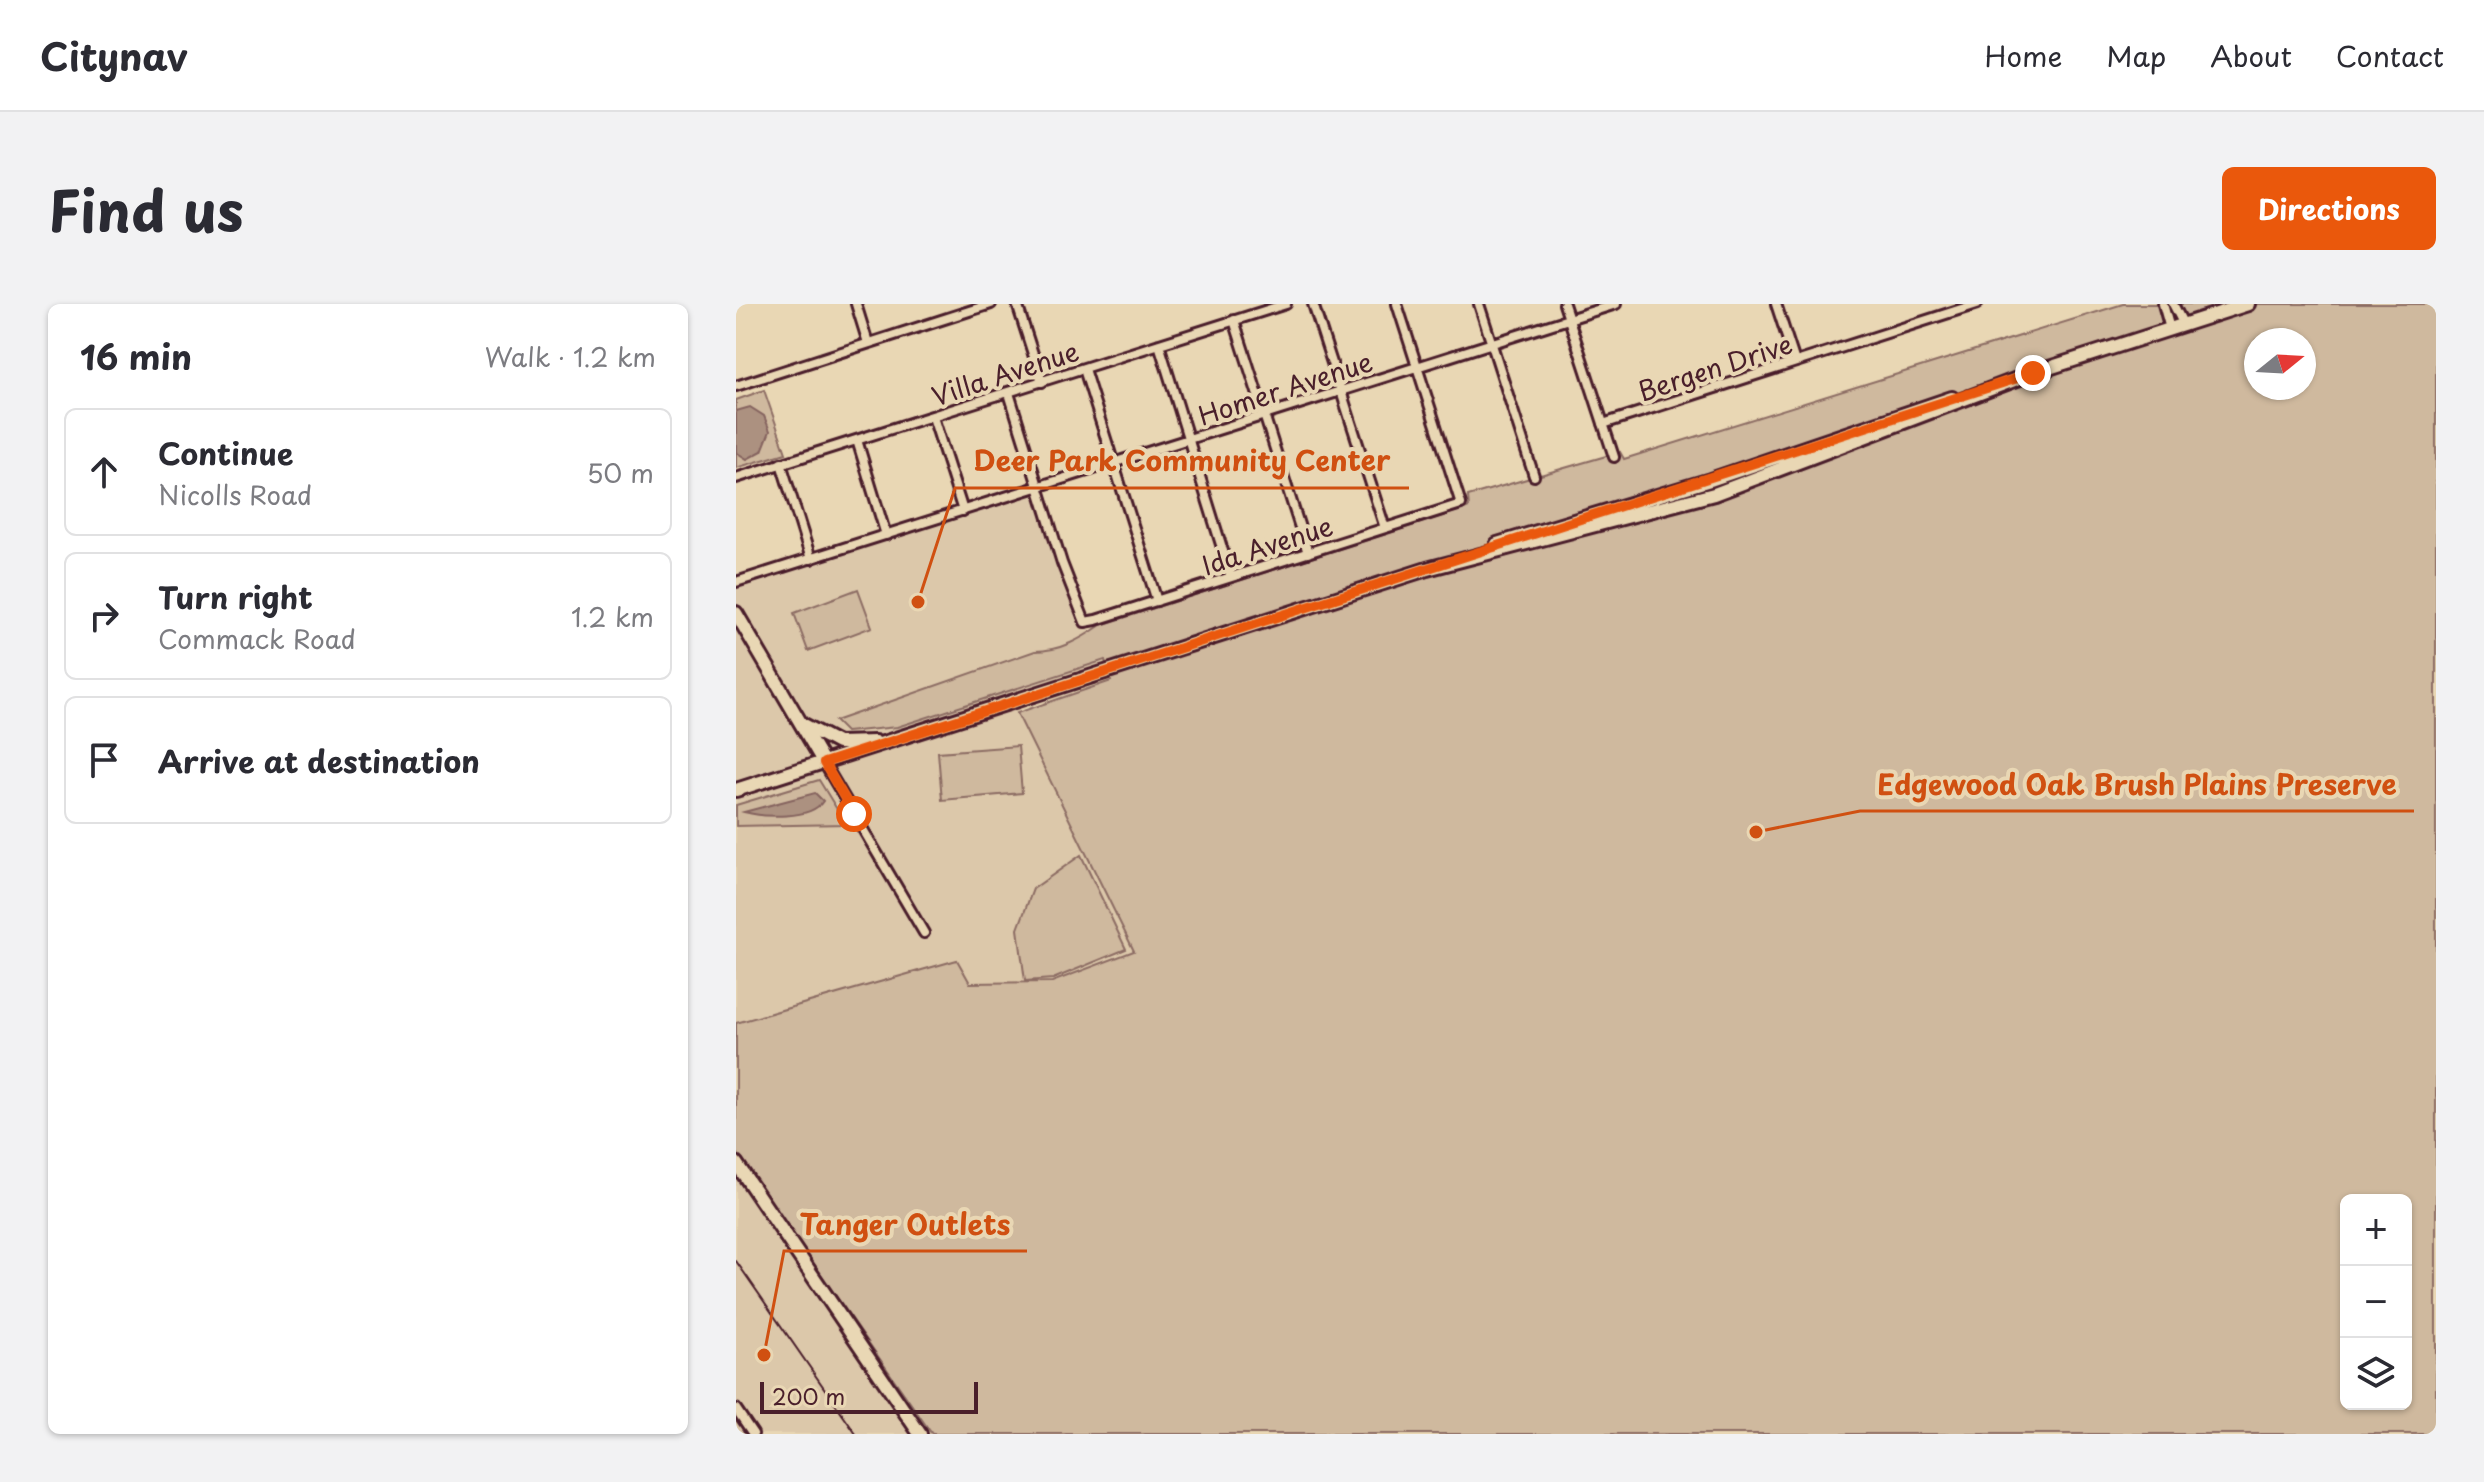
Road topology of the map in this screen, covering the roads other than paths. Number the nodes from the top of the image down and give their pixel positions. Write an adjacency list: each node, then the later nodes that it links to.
1 (856, 304): 19 (street)
2 (991, 304): 19 (street)
3 (1017, 304): 25 (street)
4 (1286, 304): 16 (street, Villa Avenue)
5 (1313, 304): 27 (street)
6 (1397, 304): 23 (street)
7 (1479, 304): 21 (street)
8 (1564, 304): 15 (street)
9 (1616, 304): 15 (street, Homer Avenue)
10 (1776, 304): 22 (street)
11 (1977, 304): 22 (street, Bergen Drive)
12 (2163, 304): 18 (street)
13 (2173, 304): 17 (street)
14 (2248, 304): 17 (main road)
15 (1569, 319): 21 (street, Homer Avenue); 31 (street)
16 (1234, 320): 20 (street, Villa Avenue); 29 (street)
17 (2184, 325): 18 (main road)
18 (2170, 329): 50 (main road)
19 (868, 343): 26 (street)
20 (1159, 344): 24 (street, Villa Avenue); 33 (street)
21 (1491, 344): 23 (street, Homer Avenue); 37 (street)
22 (1795, 362): 31 (street, Bergen Drive)
23 (1417, 367): 27 (street, Homer Avenue); 41 (street, Ida Avenue)
24 (1084, 369): 25 (street, Villa Avenue); 36 (street)
25 (1042, 382): 28 (street, Villa Avenue)
26 (736, 386)
27 (1341, 392): 29 (street, Homer Avenue); 41 (street)
28 (1009, 393): 30 (street, Villa Avenue); 39 (street)
29 (1264, 416): 33 (street, Homer Avenue); 43 (street)
30 (933, 417): 32 (street, Villa Avenue); 40 (street)
31 (1603, 424): 34 (street)
32 (857, 440): 35 (street, Villa Avenue); 42 (street)
33 (1188, 440): 36 (street, Homer Avenue); 45 (street)
34 (1614, 457)
35 (781, 463): 38 (street, Villa Avenue); 44 (street)
36 (1114, 464): 39 (street, Homer Avenue); 47 (street)
37 (1534, 476)
38 (736, 478)
39 (1038, 487): 40 (street, Homer Avenue); 47 (street, Ida Avenue)
40 (963, 511): 42 (street, Homer Avenue)
41 (1385, 528): 43 (street, Ida Avenue)
42 (886, 535): 44 (street, Homer Avenue)
43 (1308, 553): 45 (street, Ida Avenue)
44 (811, 559): 46 (street, Homer Avenue)
45 (1231, 577): 47 (street, Ida Avenue)
46 (736, 582)
47 (1157, 601)
48 (736, 613): 49 (main road)
49 (802, 724): 50 (main road); 51 (main road)
50 (882, 743): 51 (main road)
51 (824, 763): 52 (main road); 53 (street)
52 (736, 790)
53 (924, 933)
54 (736, 1163): 57 (main road)
55 (736, 1409): 56 (street)
56 (753, 1434)
57 (920, 1434)

